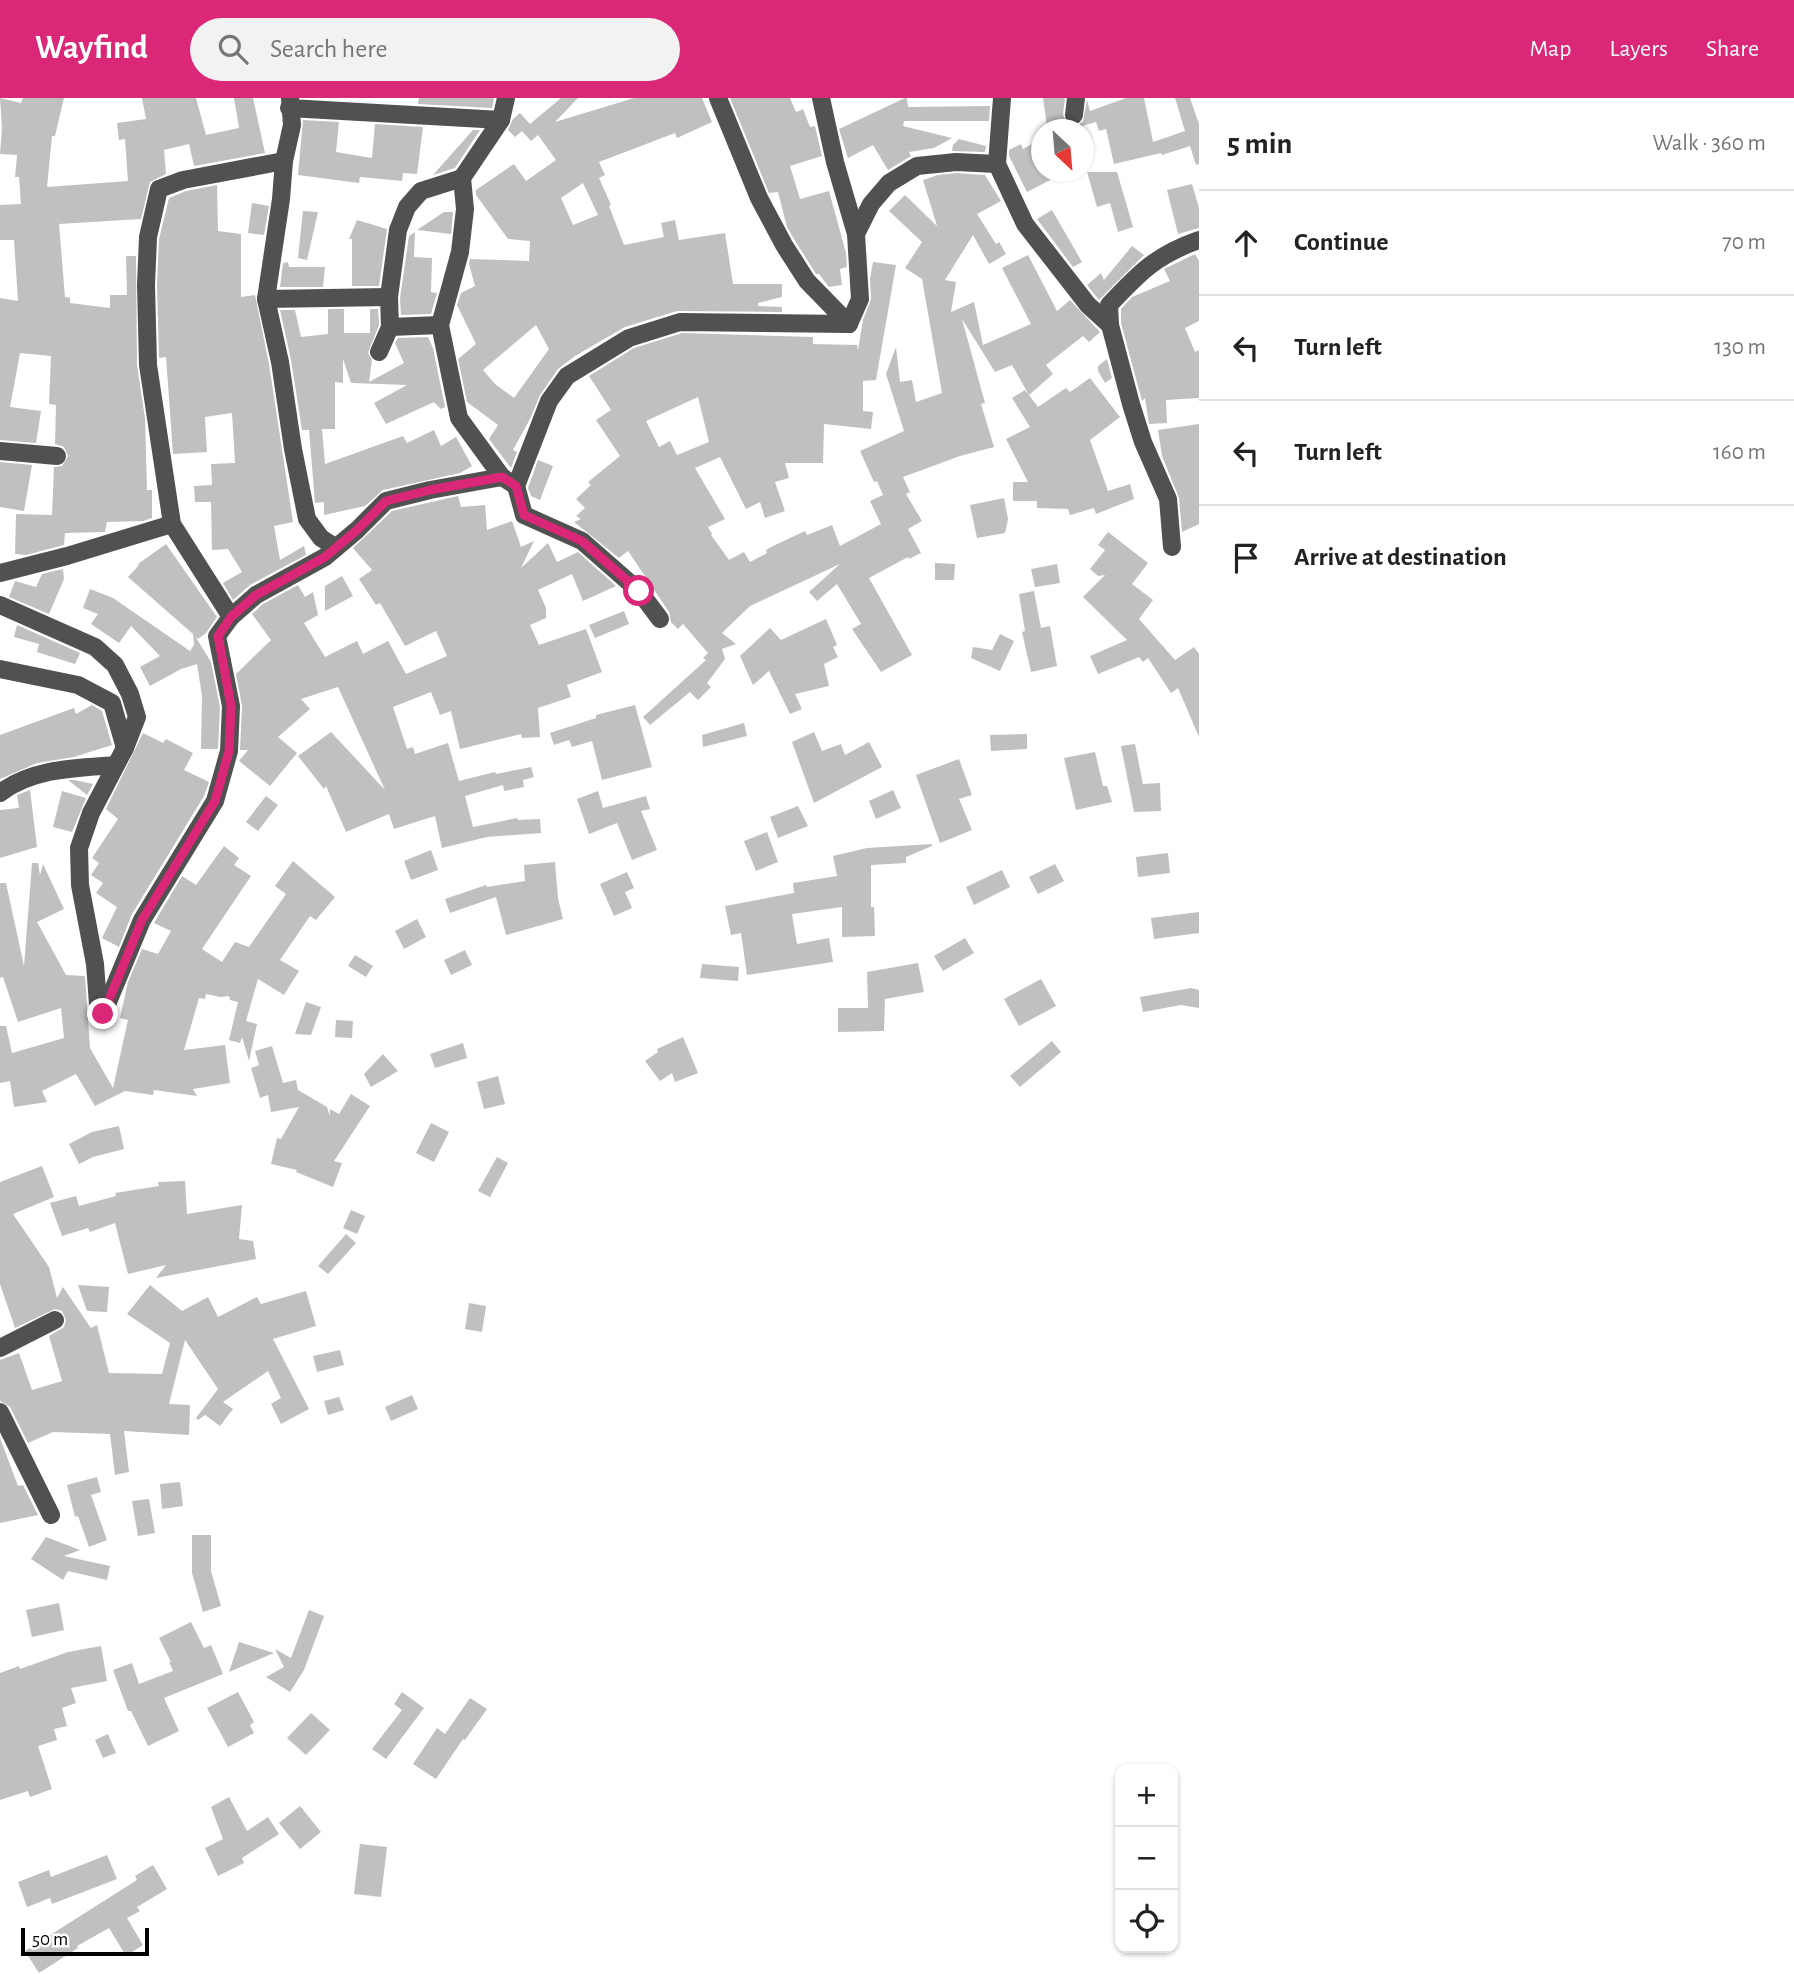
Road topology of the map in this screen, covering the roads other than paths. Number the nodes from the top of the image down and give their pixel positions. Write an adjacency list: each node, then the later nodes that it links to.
1 (506, 98): 6 (street)
2 (718, 98): 14 (street)
3 (821, 98): 10 (street)
4 (1002, 98): 8 (street)
5 (290, 103): 6 (street); 7 (street)
6 (501, 120): 9 (street)
7 (284, 161): 13 (street); 22 (street)
8 (997, 164): 10 (street); 16 (street)
9 (462, 178): 12 (street); 15 (street)
10 (856, 234): 14 (street)
11 (1199, 240): 16 (street)
12 (389, 297): 13 (street); 17 (street)
13 (266, 299): 23 (street)
14 (849, 324): 21 (street)
15 (440, 325): 17 (street); 21 (street)
16 (1110, 325): 24 (street)
17 (390, 327): 18 (street)
18 (379, 352)
19 (0, 451): 20 (street)
20 (57, 456)
21 (509, 481): 23 (street); 28 (street)
22 (172, 524): 25 (street); 27 (street)
23 (335, 547): 27 (street)
24 (1172, 547)
25 (0, 573)
26 (0, 605): 30 (street)
27 (231, 617): 31 (street)
28 (660, 619)
29 (0, 669): 30 (street)
30 (125, 748): 31 (street)
31 (116, 765): 32 (street)
32 (0, 793)
33 (55, 1320): 34 (street)
34 (0, 1348)
35 (0, 1412): 36 (street)
36 (51, 1515)

